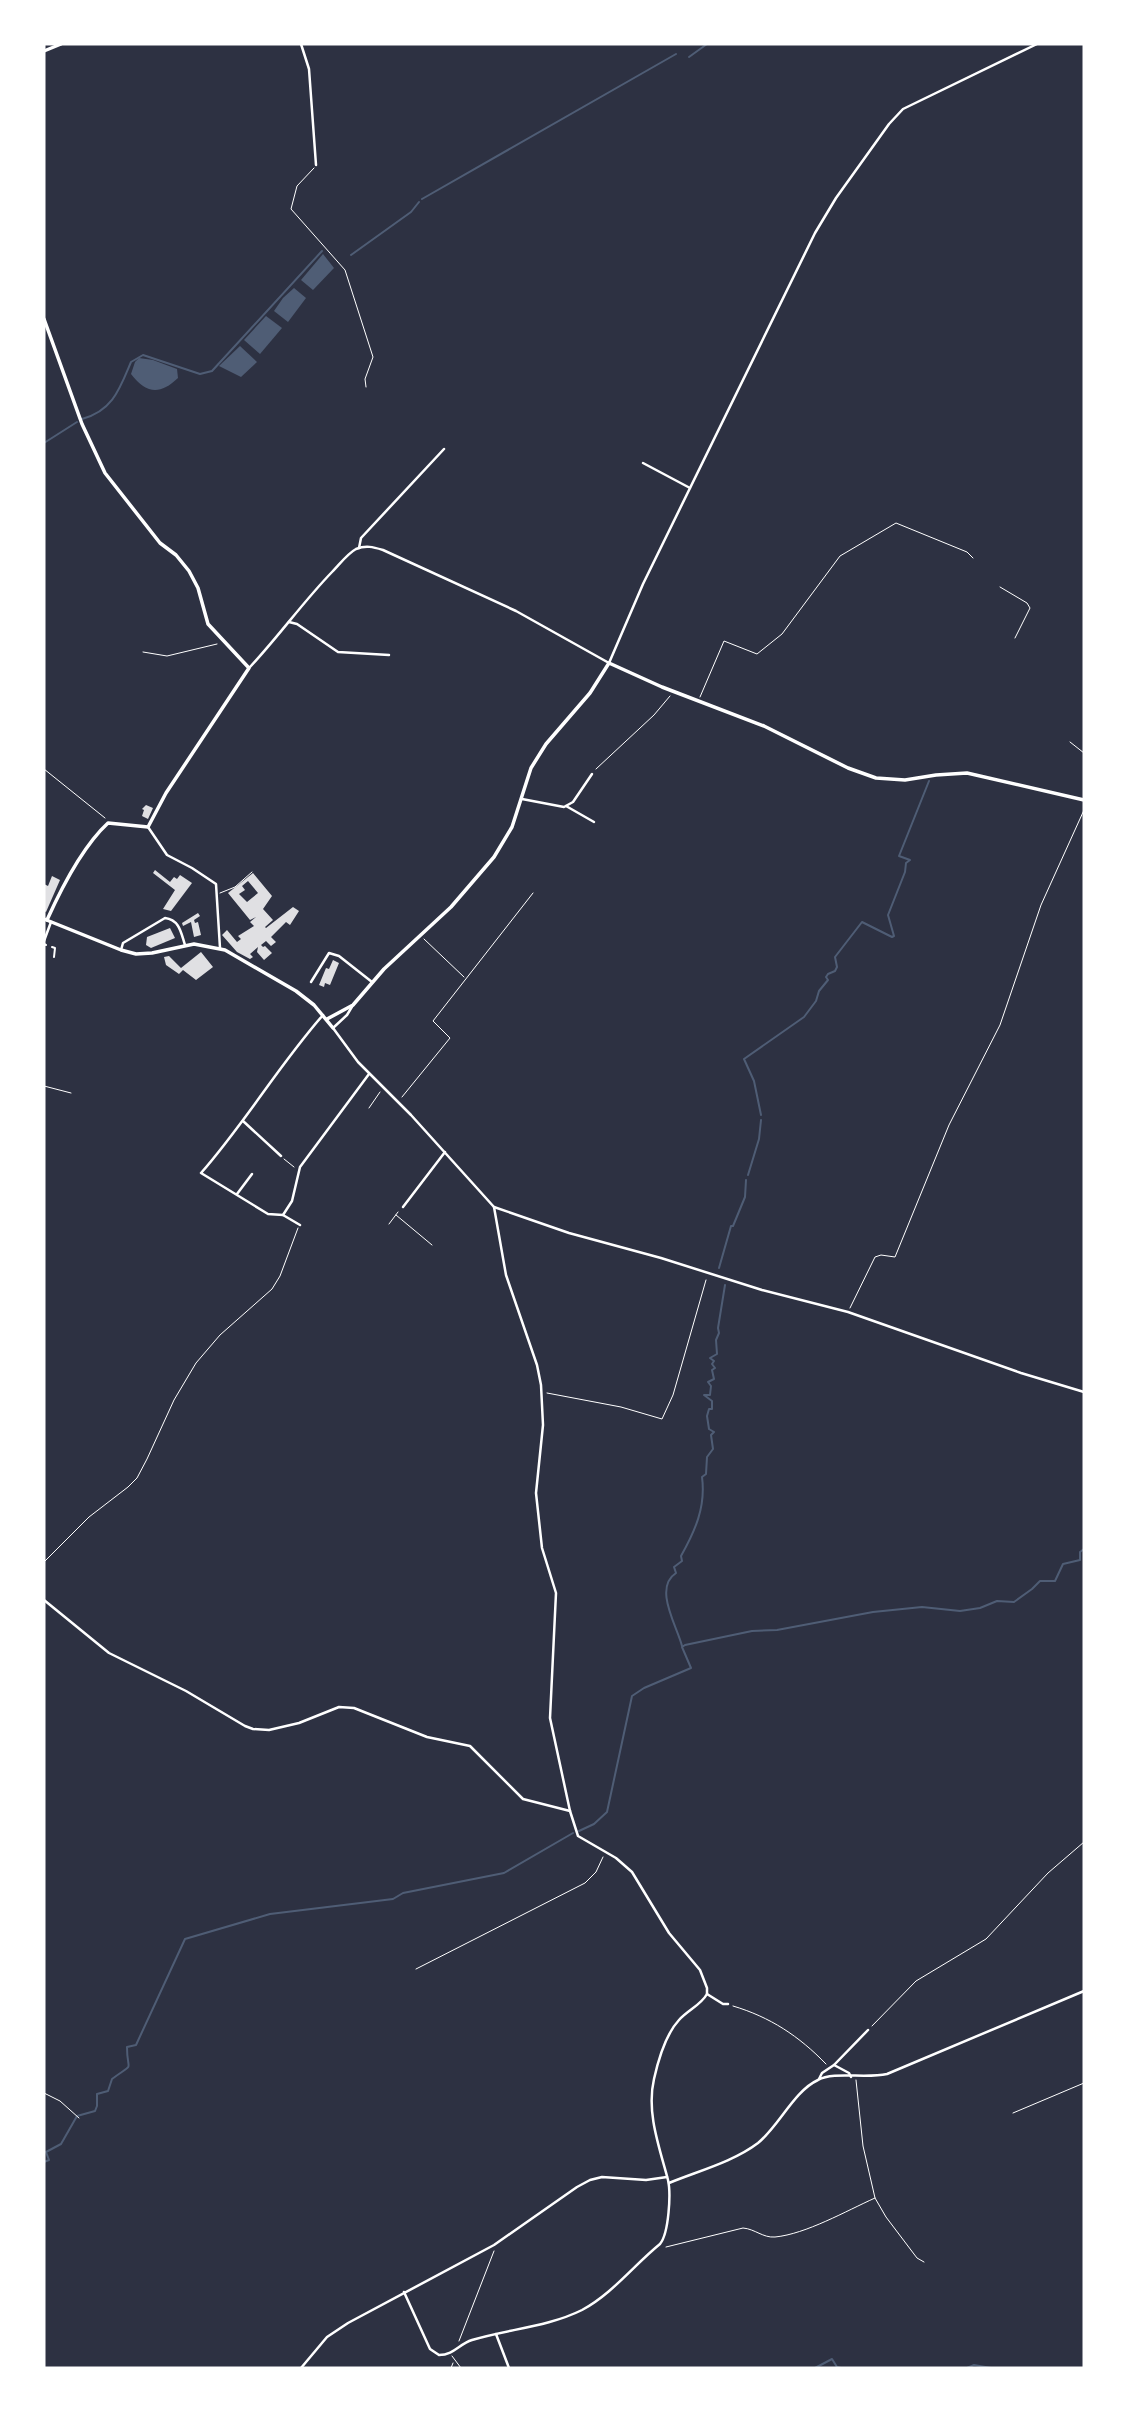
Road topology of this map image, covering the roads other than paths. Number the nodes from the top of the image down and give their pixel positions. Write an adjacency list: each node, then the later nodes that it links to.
1 (61, 44): 4 (street)
2 (301, 44): 5 (street)
3 (1037, 44): 9 (street)
4 (44, 51)
5 (316, 165)
6 (44, 319): 14 (street)
7 (444, 449): 10 (street)
8 (643, 463): 9 (street)
9 (691, 488): 13 (street)
10 (359, 548): 11 (street); 13 (street)
11 (289, 622): 12 (street); 14 (street)
12 (389, 655)
13 (609, 663): 16 (street); 17 (street)
14 (249, 668): 20 (street)
15 (592, 774): 18 (street)
16 (521, 799): 18 (street); 29 (street)
17 (1084, 800)
18 (566, 806): 19 (street)
19 (594, 822)
20 (148, 827): 21 (street); 25 (street)
21 (47, 920): 22 (street); 26 (street)
22 (45, 943)
23 (185, 945): 25 (street); 26 (street); 26 (street)
24 (52, 947): 27 (street)
25 (220, 948): 31 (street)
26 (121, 950)
27 (54, 957)
28 (311, 982): 29 (street)
29 (372, 982): 30 (street)
30 (353, 1005): 32 (street); 33 (street)
31 (323, 1015): 32 (street); 35 (street)
32 (327, 1019): 33 (street)
33 (333, 1028): 34 (street)
34 (369, 1074): 36 (street); 42 (street)
35 (243, 1121): 37 (street); 39 (street)
36 (445, 1152): 40 (street); 41 (street)
37 (281, 1156)
38 (252, 1174): 39 (street)
39 (237, 1195): 42 (street)
40 (494, 1206): 44 (street); 46 (street)
41 (402, 1207)
42 (284, 1215): 43 (street)
43 (300, 1225)
44 (1084, 1392)
45 (44, 1600): 46 (street)
46 (570, 1811): 48 (street)
47 (1084, 1991): 52 (street)
48 (707, 1994): 49 (street); 54 (street)
49 (728, 2004)
50 (868, 2030): 51 (street)
51 (832, 2066): 52 (street); 53 (street)
52 (853, 2077): 53 (street)
53 (819, 2079): 55 (street)
54 (667, 2177): 55 (street); 56 (street)
55 (669, 2183): 57 (street)
56 (404, 2292): 57 (street); 58 (street)
57 (496, 2334): 59 (street)
58 (301, 2368)
59 (509, 2368)

